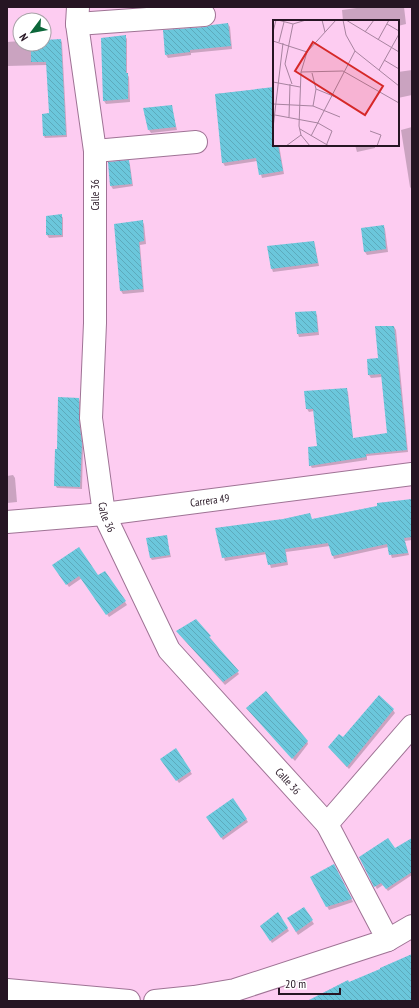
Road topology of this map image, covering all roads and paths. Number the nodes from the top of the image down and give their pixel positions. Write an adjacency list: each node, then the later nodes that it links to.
1 (78, 15): 2 (street); 4 (street, Calle 36)
2 (204, 15)
3 (196, 142): 4 (street)
4 (96, 152): 6 (street, Calle 36)
5 (412, 474): 6 (street, Carrera 49)
6 (104, 514): 7 (street, Carrera 49); 9 (street, Calle 36)
7 (7, 522)
8 (412, 726): 9 (street)
9 (327, 824): 11 (street, Calle 36)
10 (412, 926): 11 (street)
11 (388, 940): 14 (street)
12 (7, 990): 13 (street)
13 (130, 1001)
14 (155, 1001)

